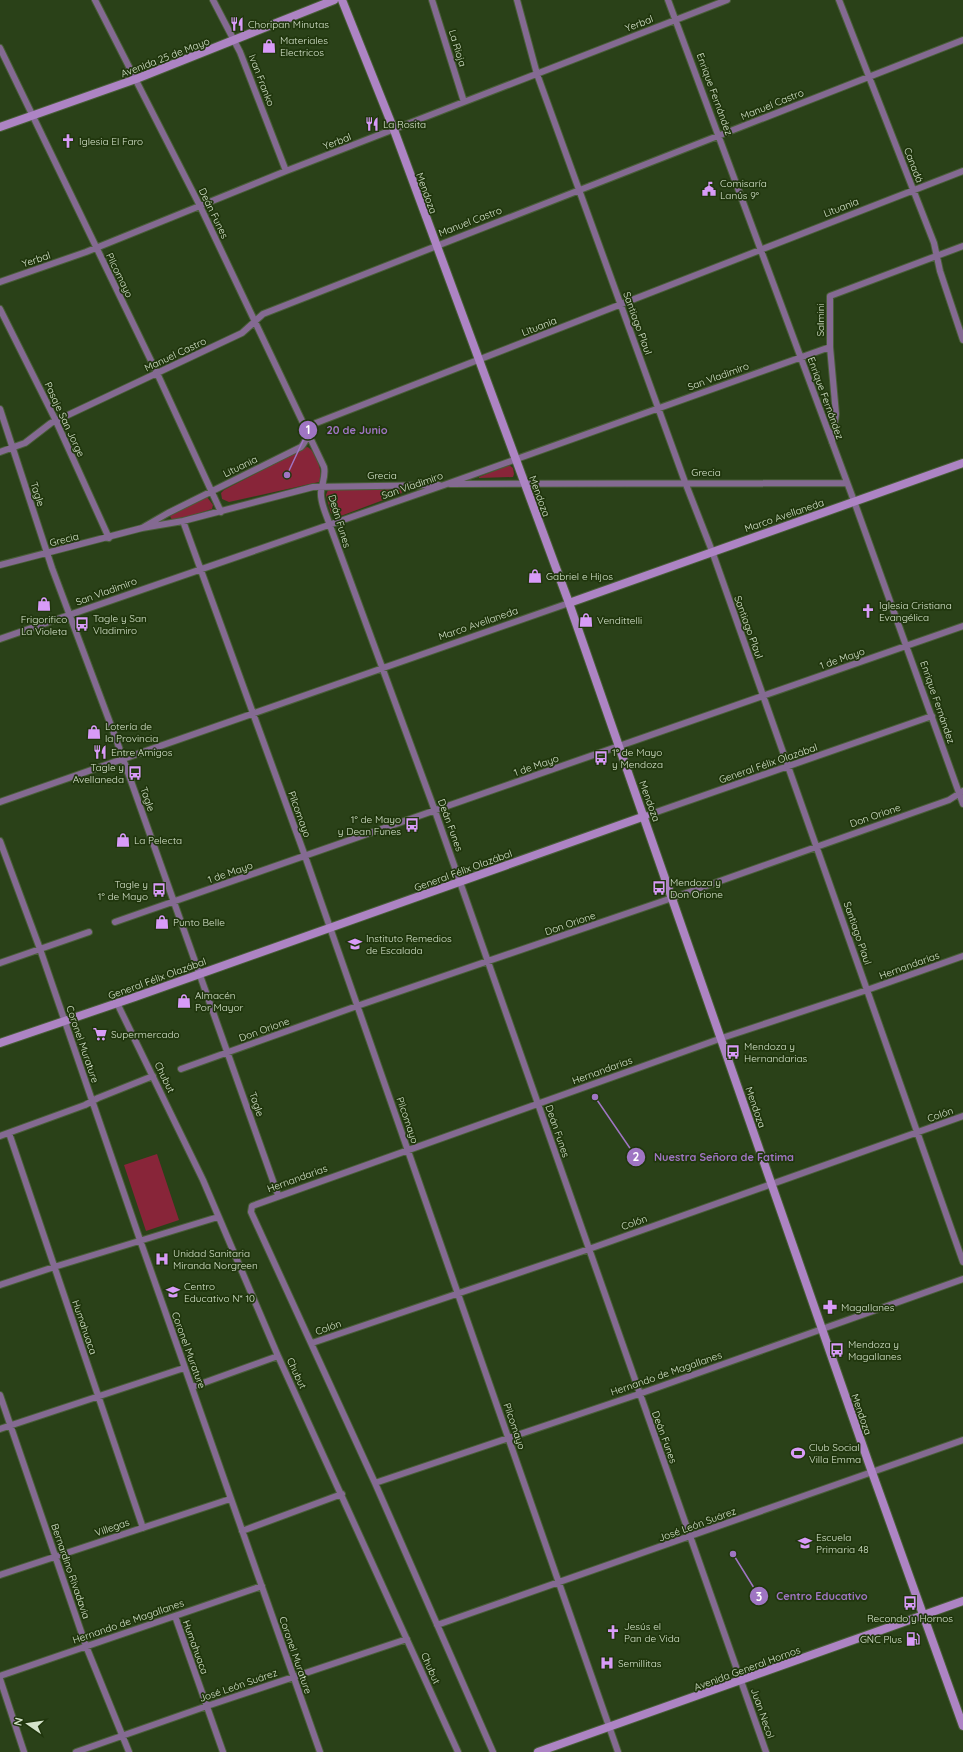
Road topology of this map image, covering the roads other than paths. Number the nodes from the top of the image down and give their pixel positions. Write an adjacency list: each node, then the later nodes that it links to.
1 (95, 0): 16 (street, Deán Funes)
2 (213, 0): 12 (street, Ivan Franko)
3 (334, 0): 12 (street, Avenida 25 de Mayo)
4 (342, 0): 20 (street, Mendoza)
5 (432, 0): 17 (street, La Rioja)
6 (517, 0): 14 (street, Santiago Plaul)
7 (668, 0): 10 (street, Enrique Fernández)
8 (727, 0): 10 (street, Yerbal)
9 (838, 0): 15 (street, Canadá)
10 (676, 19): 14 (street, Yerbal); 21 (street, Enrique Fernández)
11 (963, 40): 15 (street, Manuel Castro)
12 (235, 41): 16 (street, Avenida 25 de Mayo); 22 (street, Ivan Franko)
13 (0, 48): 18 (street, Pilcomayo)
14 (537, 74): 17 (street, Yerbal); 24 (street, Santiago Plaul)
15 (869, 76): 21 (street, Manuel Castro); 25 (street, Canadá)
16 (136, 79): 18 (street, Avenida 25 de Mayo); 26 (street, Deán Funes)
17 (464, 102): 20 (street, Yerbal)
18 (33, 117): 19 (street, Avenida 25 de Mayo); 29 (street, Pilcomayo)
19 (0, 127)
20 (394, 130): 22 (street, Yerbal); 27 (street, Mendoza)
21 (719, 135): 24 (street, Manuel Castro); 30 (street, Enrique Fernández)
22 (286, 171): 26 (street, Yerbal)
23 (963, 171): 25 (street, Lituania)
24 (579, 190): 27 (street, Manuel Castro); 33 (street, Santiago Plaul)
25 (913, 190): 30 (street, Lituania); 31 (street, Canadá)
26 (200, 206): 29 (street, Yerbal); 35 (street, Deán Funes)
27 (436, 245): 35 (street, Manuel Castro); 39 (street, Mendoza)
28 (963, 246): 31 (street)
29 (95, 248): 32 (street, Yerbal); 40 (street, Pilcomayo)
30 (760, 249): 33 (street, Lituania); 38 (street, Enrique Fernández)
31 (937, 254): 36 (street, Canadá); 37 (street, Salmini)
32 (0, 282)
33 (621, 305): 39 (street, Lituania); 41 (street, Santiago Plaul)
34 (0, 310): 43 (street, Pasaje San Jorge)
35 (254, 322): 40 (street, Manuel Castro); 44 (street, Deán Funes)
36 (963, 340)
37 (830, 347): 38 (street, San Vladimiro); 45 (street, Salmini)
38 (801, 357): 41 (street, San Vladimiro); 45 (street, Enrique Fernández)
39 (478, 361): 44 (street, Lituania); 48 (street, Mendoza)
40 (157, 374): 43 (street, Manuel Castro); 55 (street, Pilcomayo)
41 (658, 408): 48 (street, San Vladimiro); 50 (street, Santiago Plaul)
42 (0, 409): 46 (street, Tagle)
43 (56, 421): 46 (street, Manuel Castro); 61 (street, Pasaje San Jorge)
44 (308, 436): 54 (street, Deán Funes); 55 (street, Lituania)
45 (832, 443): 51 (street, Enrique Fernández)
46 (12, 448): 47 (street, Manuel Castro); 63 (street, Tagle)
47 (0, 452)
48 (516, 458): 52 (street, Mendoza); 53 (street, San Vladimiro)
49 (963, 463): 56 (street, Marco Avellaneda)
50 (685, 482): 51 (street, Grecia); 52 (street, Grecia); 62 (street, Santiago Plaul)
51 (846, 482): 56 (street, Enrique Fernández)
52 (524, 483): 53 (street, Grecia); 66 (street, Mendoza)
53 (444, 484): 54 (street, Grecia); 59 (street, San Vladimiro)
54 (322, 485): 57 (street, Grecia); 59 (street, Deán Funes)
55 (212, 491): 57 (street, Pilcomayo); 60 (street, Lituania)
56 (854, 501): 62 (street, Marco Avellaneda); 70 (street, Enrique Fernández)
57 (221, 512): 58 (street, Grecia)
58 (183, 521): 60 (street, Grecia); 65 (street, Pilcomayo)
59 (329, 523): 65 (street, San Vladimiro); 71 (street, Deán Funes)
60 (142, 528): 61 (street, Grecia)
61 (109, 538): 63 (street, Grecia)
62 (712, 551): 66 (street, Marco Avellaneda); 72 (street, Santiago Plaul)
63 (47, 553): 64 (street, Grecia); 67 (street, Tagle)
64 (0, 565)
65 (201, 568): 67 (street, San Vladimiro); 73 (street, Pilcomayo)
66 (569, 603): 71 (street, Marco Avellaneda); 75 (street, Mendoza)
67 (70, 614): 69 (street, San Vladimiro); 76 (street, Tagle)
68 (963, 626): 70 (street, 1 de Mayo)
69 (0, 639)
70 (907, 646): 72 (street, 1 de Mayo); 74 (street, Enrique Fernández)
71 (381, 667): 73 (street, Marco Avellaneda); 81 (street, Deán Funes)
72 (763, 696): 75 (street, 1 de Mayo); 77 (street, Santiago Plaul)
73 (253, 712): 76 (street, Marco Avellaneda); 85 (street, Pilcomayo)
74 (932, 716): 77 (street, General Félix Olazábal); 78 (street, Enrique Fernández)
75 (619, 746): 81 (street, 1 de Mayo); 82 (street, Mendoza)
76 (123, 759): 79 (street, Marco Avellaneda); 88 (street, Tagle)
77 (789, 766): 82 (street, General Félix Olazábal); 84 (street, Santiago Plaul)
78 (961, 792): 80 (street, Enrique Fernández); 84 (street, Don Orione)
79 (0, 802)
80 (963, 804)
81 (435, 811): 85 (street, 1 de Mayo); 86 (street, Deán Funes)
82 (644, 816): 86 (street, General Félix Olazábal); 87 (street, Mendoza)
83 (0, 841): 92 (street, Coronel Murature)
84 (817, 846): 87 (street, Don Orione); 97 (street, Santiago Plaul)
85 (305, 856): 88 (street, 1 de Mayo); 90 (street, Pilcomayo)
86 (460, 882): 90 (street, General Félix Olazábal); 94 (street, Deán Funes)
87 (672, 898): 94 (street, Don Orione); 101 (street, Mendoza)
88 (174, 902): 89 (street, 1 de Mayo); 96 (street, Tagle)
89 (115, 922)
90 (330, 928): 96 (street, General Félix Olazábal); 99 (street, Pilcomayo)
91 (89, 932): 92 (street)
92 (40, 949): 95 (street); 100 (street, Coronel Murature)
93 (963, 956): 97 (street, Hernandarias)
94 (487, 962): 99 (street, Don Orione); 107 (street, Deán Funes)
95 (0, 963)
96 (199, 973): 98 (street, General Félix Olazábal); 103 (street, Tagle)
97 (867, 990): 101 (street, Hernandarias); 109 (street, Santiago Plaul)
98 (117, 1003): 100 (street, General Félix Olazábal); 105 (street, Chubut)
99 (357, 1006): 103 (street, Don Orione); 112 (street, Pilcomayo)
100 (65, 1020): 102 (street, General Félix Olazábal); 106 (street, Coronel Murature)
101 (722, 1038): 107 (street, Hernandarias); 113 (street, Mendoza)
102 (0, 1043)
103 (228, 1052): 104 (street, Don Orione); 114 (street, Tagle)
104 (181, 1069)
105 (153, 1076): 106 (street); 115 (street, Chubut)
106 (92, 1101): 110 (street); 116 (street, Coronel Murature)
107 (538, 1104): 112 (street, Hernandarias); 117 (street, Deán Funes)
108 (963, 1116): 109 (street, Colón)
109 (918, 1132): 113 (street, Colón); 118 (street, Santiago Plaul)
110 (9, 1133): 111 (street); 119 (street, Humahuaca)
111 (0, 1136)
112 (408, 1150): 114 (street, Hernandarias); 122 (street, Pilcomayo)
113 (772, 1183): 117 (street, Colón); 123 (street, Mendoza)
114 (278, 1195): 124 (street, Hernandarias)
115 (218, 1217): 116 (street); 125 (street, Chubut)
116 (140, 1240): 119 (street); 126 (street, Coronel Murature)
117 (589, 1249): 122 (street, Colón); 128 (street, Deán Funes)
118 (963, 1262)
119 (54, 1267): 121 (street); 130 (street, Humahuaca)
120 (963, 1279): 123 (street, Hernando de Magallanes)
121 (0, 1285)
122 (458, 1293): 124 (street, Colón); 133 (street, Pilcomayo)
123 (822, 1329): 128 (street, Hernando de Magallanes); 135 (street, Mendoza)
124 (312, 1343): 136 (street)
125 (278, 1356): 127 (street); 137 (street, Chubut)
126 (184, 1368): 127 (street, Coronel Murature); 130 (street)
127 (192, 1387): 138 (street, Coronel Murature)
128 (639, 1394): 133 (street, Hernando de Magallanes); 141 (street, Deán Funes)
129 (0, 1395): 131 (street, Bernardino Rivadavia)
130 (98, 1397): 131 (street); 139 (street, Humahuaca)
131 (10, 1426): 132 (street); 142 (street, Bernardino Rivadavia)
132 (0, 1429)
133 (508, 1438): 136 (street, Hernando de Magallanes); 144 (street, Pilcomayo)
134 (963, 1440): 135 (street, José León Suárez)
135 (872, 1471): 141 (street, José León Suárez); 147 (street, Mendoza)
136 (374, 1483): 149 (street)
137 (342, 1494): 140 (street); 150 (street, Chubut)
138 (230, 1499): 139 (street, Villegas); 140 (street, Coronel Murature)
139 (143, 1528): 142 (street, Villegas)
140 (242, 1531): 145 (street, Coronel Murature)
141 (690, 1537): 144 (street, José León Suárez); 154 (street, Deán Funes)
142 (56, 1557): 143 (street, Villegas); 151 (street, Bernardino Rivadavia)
143 (0, 1575)
144 (558, 1582): 149 (street, José León Suárez); 157 (street, Pilcomayo)
145 (262, 1586): 148 (street, Hernando de Magallanes); 152 (street, Coronel Murature)
146 (963, 1601): 147 (street, Avenida General Hornos)
147 (924, 1615): 154 (street, Avenida General Hornos); 156 (street, Mendoza)
148 (175, 1616): 151 (street, Hernando de Magallanes); 155 (street, Humahuaca)
149 (437, 1625): 165 (street)
150 (407, 1639): 152 (street, José León Suárez); 164 (street, Chubut)
151 (86, 1646): 153 (street, Hernando de Magallanes); 158 (street, Bernardino Rivadavia)
152 (293, 1677): 155 (street, José León Suárez); 163 (street, Coronel Murature)
153 (0, 1678): 159 (street)
154 (742, 1680): 157 (street, Avenida General Hornos); 168 (street, Juan Necol)
155 (207, 1706): 158 (street, José León Suárez); 162 (street, Humahuaca)
156 (963, 1726)
157 (609, 1727): 166 (street, Avenida General Hornos); 167 (street, Pilcomayo)
158 (122, 1736): 160 (street, José León Suárez); 161 (street, Bernardino Rivadavia)
159 (24, 1752)
160 (76, 1752)
161 (128, 1752)
162 (223, 1752)
163 (320, 1752)
164 (458, 1752)
165 (493, 1752)
166 (538, 1752)
167 (618, 1752)
168 (766, 1752)

